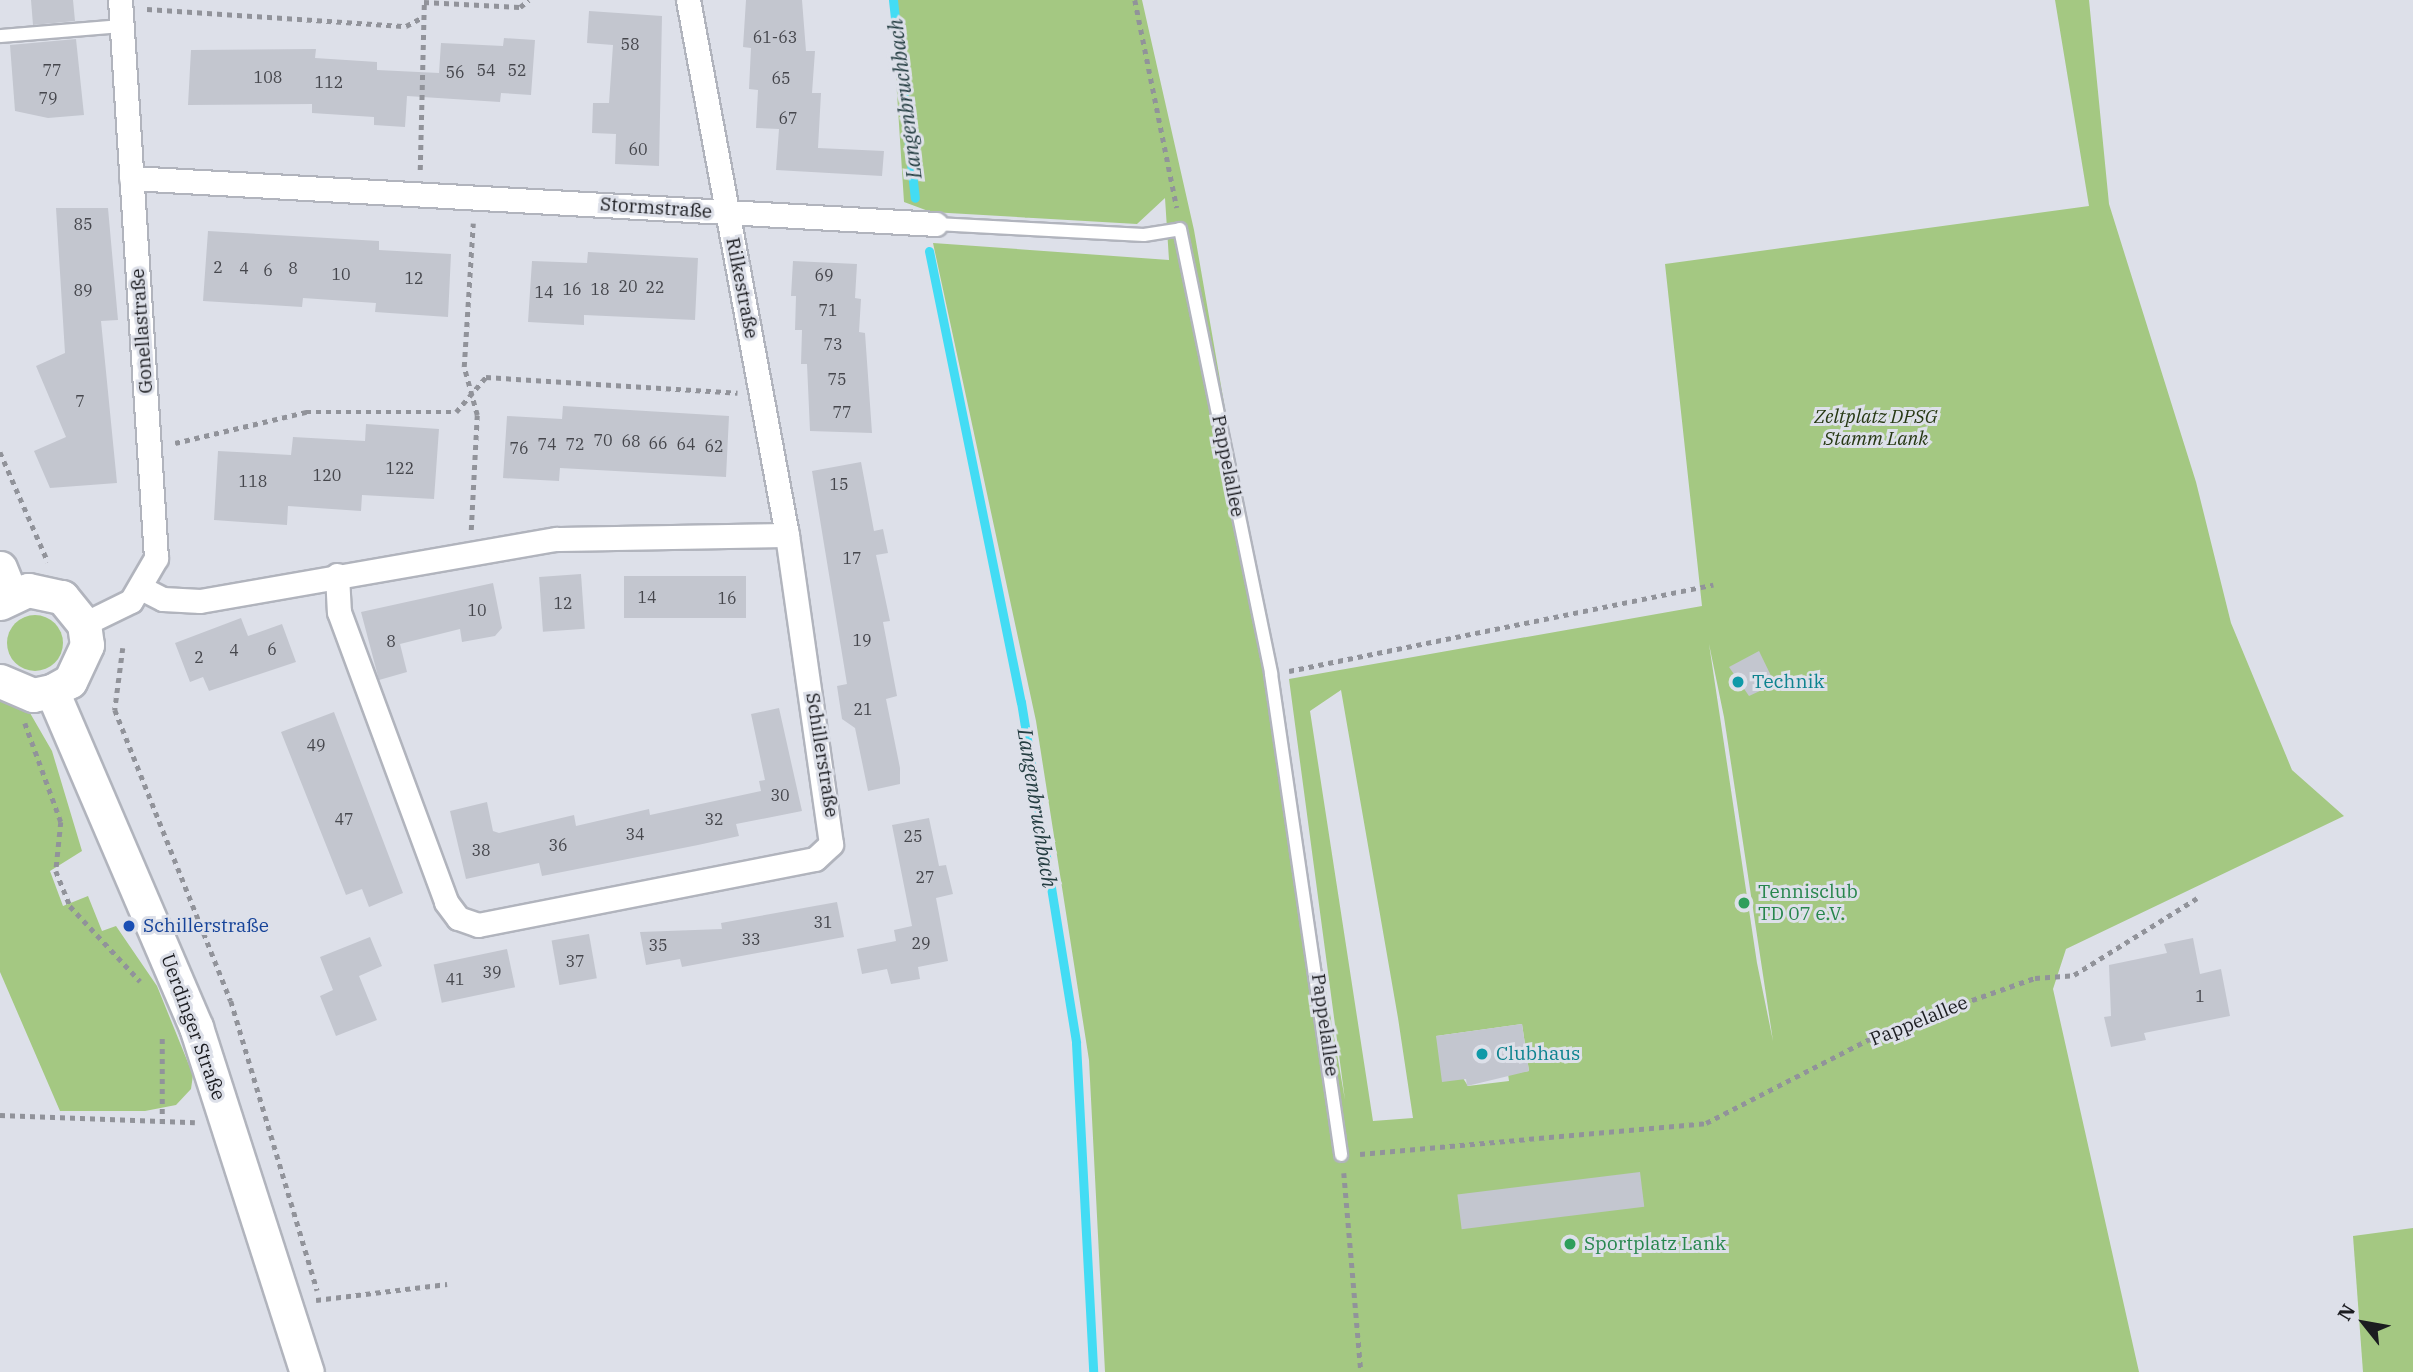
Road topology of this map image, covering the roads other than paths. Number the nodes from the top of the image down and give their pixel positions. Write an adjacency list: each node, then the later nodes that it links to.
1 (688, 0): 5 (street, Rilkestraße)
2 (120, 11): 3 (lane); 4 (street, Gonellastraße)
3 (0, 36)
4 (131, 178): 5 (street, Stormstraße); 11 (street, Gonellastraße)
5 (727, 213): 6 (street, Stormstraße); 8 (street, Rilkestraße)
6 (936, 224): 7 (lane, Stormstraße)
7 (1180, 229): 15 (lane, Pappelallee)
8 (787, 535): 9 (street); 9 (street, Schillerstraße)
9 (337, 575): 11 (street)
10 (4, 589): 12 (street)
11 (143, 589): 12 (street)
12 (84, 624): 14 (street)
13 (0, 681): 14 (street)
14 (52, 691): 16 (street, Uerdinger Straße)
15 (1341, 1155)
16 (307, 1372)

